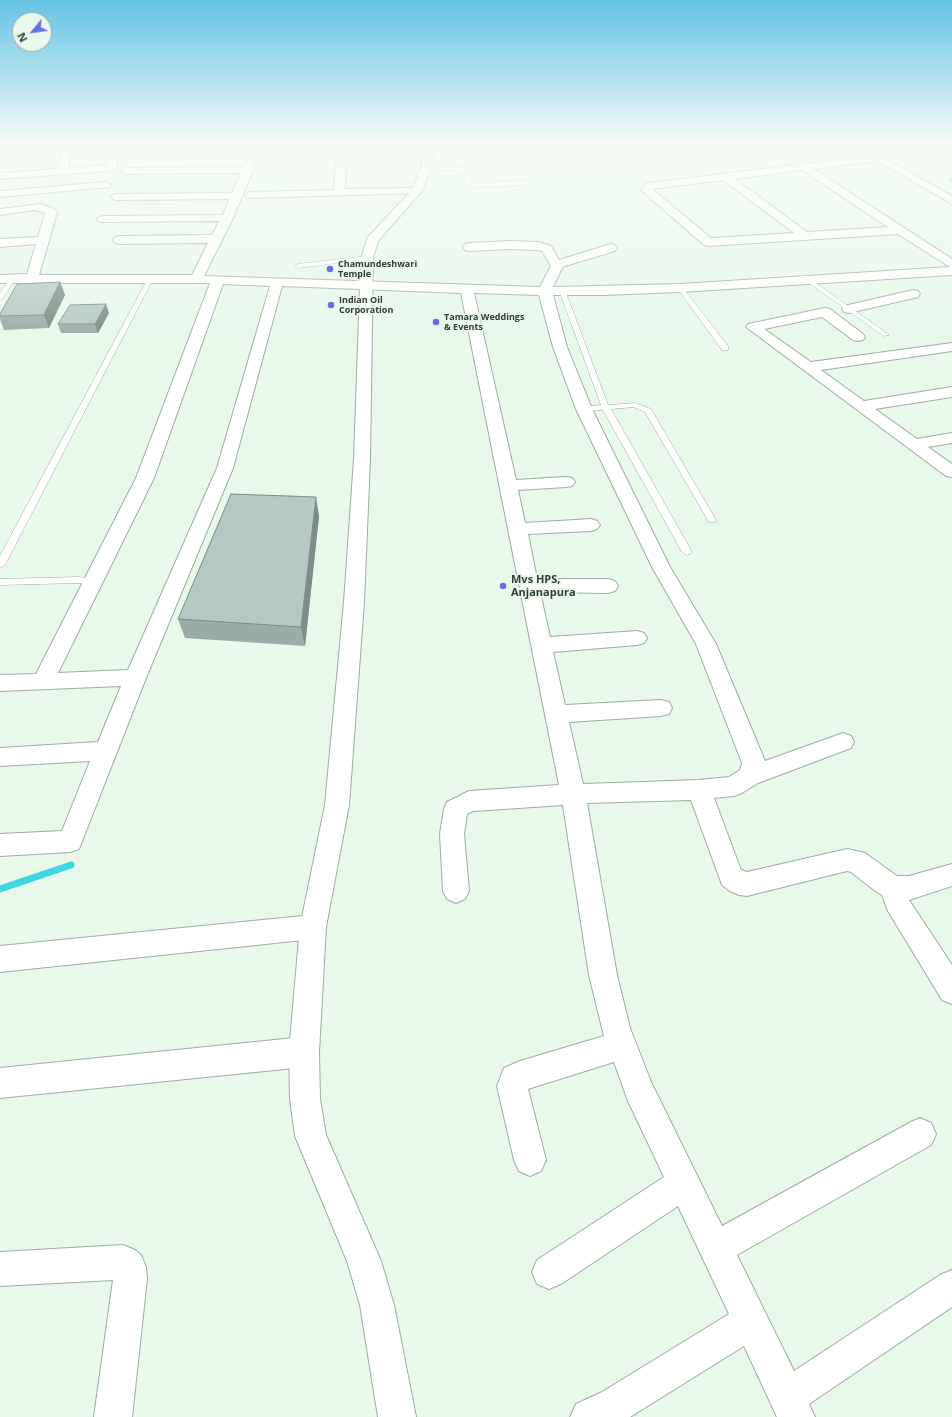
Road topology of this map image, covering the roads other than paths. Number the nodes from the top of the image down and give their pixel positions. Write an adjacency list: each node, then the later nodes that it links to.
1 (49, 211): 12 (street)
2 (230, 211): 7 (street)
3 (398, 211): 17 (street)
4 (671, 211): 10 (street)
5 (772, 211): 10 (street)
6 (871, 211): 9 (street)
7 (227, 218): 8 (street); 11 (street)
8 (102, 219)
9 (899, 230): 10 (street); 18 (street)
10 (806, 236)
11 (217, 239): 13 (street); 25 (street)
12 (43, 240): 14 (street); 22 (street)
13 (119, 240)
14 (0, 243)
15 (469, 247): 20 (street)
16 (611, 248): 20 (street)
17 (366, 258): 19 (lane); 29 (street)
18 (952, 264)
19 (298, 266)
20 (557, 266): 32 (street)
21 (952, 271): 27 (street)
22 (34, 278): 23 (street); 24 (street)
23 (6, 279): 34 (lane)
24 (150, 279): 25 (street); 54 (lane)
25 (196, 279): 26 (street)
26 (218, 280): 28 (street); 56 (street)
27 (808, 280): 30 (street); 35 (lane)
28 (277, 283): 29 (street); 61 (street)
29 (366, 286): 31 (street); 76 (street)
30 (680, 288): 32 (street); 39 (lane)
31 (467, 289): 32 (street); 49 (street)
32 (553, 291): 42 (lane); 44 (street)
33 (913, 294): 35 (street)
34 (0, 298)
35 (849, 309): 36 (lane)
36 (886, 335)
37 (858, 337): 40 (street)
38 (952, 347): 40 (street)
39 (725, 348)
40 (808, 367): 43 (street)
41 (952, 392): 43 (street)
42 (605, 406): 44 (lane); 50 (lane); 53 (lane)
43 (862, 406): 46 (street)
44 (584, 409): 69 (street)
45 (952, 438): 46 (street)
46 (914, 444): 47 (street)
47 (952, 472)
48 (566, 482): 49 (street)
49 (508, 486): 52 (street)
50 (712, 520)
51 (591, 525): 52 (street)
52 (517, 529): 57 (street)
53 (687, 552)
54 (0, 565)
55 (0, 582): 56 (lane)
56 (93, 582): 62 (street)
57 (529, 585): 58 (street); 60 (street)
58 (608, 586)
59 (637, 638): 60 (street)
60 (542, 645): 65 (street)
61 (135, 678): 62 (street); 67 (street)
62 (43, 681): 63 (street)
63 (0, 683)
64 (662, 708): 65 (street)
65 (556, 714): 71 (street)
66 (843, 742): 69 (street)
67 (106, 751): 68 (street); 72 (street)
68 (0, 757)
69 (750, 776): 70 (street)
70 (699, 790): 71 (street); 74 (street)
71 (573, 794): 75 (street); 79 (street)
72 (0, 845)
73 (952, 875): 74 (street)
74 (894, 888): 78 (street)
75 (456, 891)
76 (313, 927): 77 (street); 80 (street)
77 (0, 959)
78 (952, 990)
79 (623, 1046): 83 (street); 84 (street)
80 (304, 1052): 81 (street); 92 (street)
81 (0, 1083)
82 (920, 1134): 85 (street)
83 (530, 1160)
84 (683, 1183): 85 (street); 87 (street)
85 (715, 1249): 89 (street)
86 (0, 1269): 91 (street)
87 (549, 1272)
88 (952, 1287): 90 (street)
89 (751, 1322): 90 (street); 93 (street)
90 (792, 1407)
91 (113, 1417)
92 (397, 1417)
93 (589, 1417)

